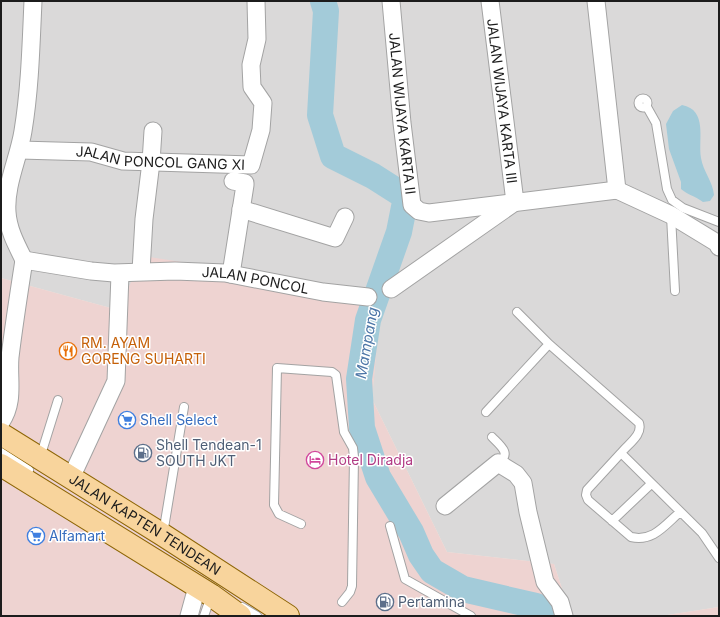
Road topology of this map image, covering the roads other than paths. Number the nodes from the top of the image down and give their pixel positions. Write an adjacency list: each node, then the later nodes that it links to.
1 (33, 1): 8 (street)
2 (256, 1): 9 (street, JALAN PONCOL GANG XI)
3 (391, 1): 13 (street, JALAN WIJAYA KARTA II)
4 (490, 1): 13 (street, JALAN WIJAYA KARTA III)
5 (596, 1): 12 (street)
6 (647, 106): 17 (lane)
7 (153, 131): 9 (street)
8 (20, 150): 9 (street, JALAN PONCOL GANG XI); 10 (street)
9 (151, 162): 20 (street)
10 (6, 181): 19 (street)
11 (233, 181): 14 (street)
12 (617, 190): 13 (street); 15 (street)
13 (515, 202): 23 (street)
14 (241, 209): 16 (street); 22 (street)
15 (671, 215): 18 (street); 24 (lane)
16 (345, 217)
17 (719, 222)
18 (719, 247)
19 (24, 260): 21 (street, JALAN PONCOL); 31 (street)
20 (141, 271): 21 (street, JALAN PONCOL); 22 (street, JALAN PONCOL)
21 (120, 274): 39 (street)
22 (231, 274): 25 (street, JALAN PONCOL)
23 (391, 289)
24 (675, 291)
25 (368, 297)
26 (517, 312): 27 (lane)
27 (549, 344): 30 (lane); 35 (lane)
28 (58, 400): 38 (lane)
29 (184, 408): 47 (lane)
30 (486, 412)
31 (1, 422)
32 (1, 434): 38 (main road, JALAN KAPTEN TENDEAN)
33 (492, 437): 36 (lane)
34 (1, 452): 38 (lane)
35 (621, 453): 40 (lane); 43 (lane)
36 (498, 463): 41 (street); 57 (street)
37 (1, 465): 49 (main road, JALAN KAPTEN TENDEAN)
38 (36, 465): 39 (main road, JALAN KAPTEN TENDEAN)
39 (71, 478): 47 (main road, JALAN KAPTEN TENDEAN)
40 (651, 484): 42 (lane); 43 (lane)
41 (445, 506)
42 (680, 512): 43 (lane); 48 (lane)
43 (612, 521)
44 (301, 524): 50 (lane)
45 (390, 526): 56 (lane)
46 (119, 528): 54 (lane)
47 (163, 535): 55 (main road, JALAN KAPTEN TENDEAN)
48 (719, 558)
49 (204, 591): 51 (street); 52 (lane); 53 (main road, JALAN KAPTEN TENDEAN)
50 (342, 602)
51 (189, 616)
52 (204, 616)
53 (240, 616)
54 (257, 616)
55 (288, 616)
56 (471, 616)
57 (564, 616)

